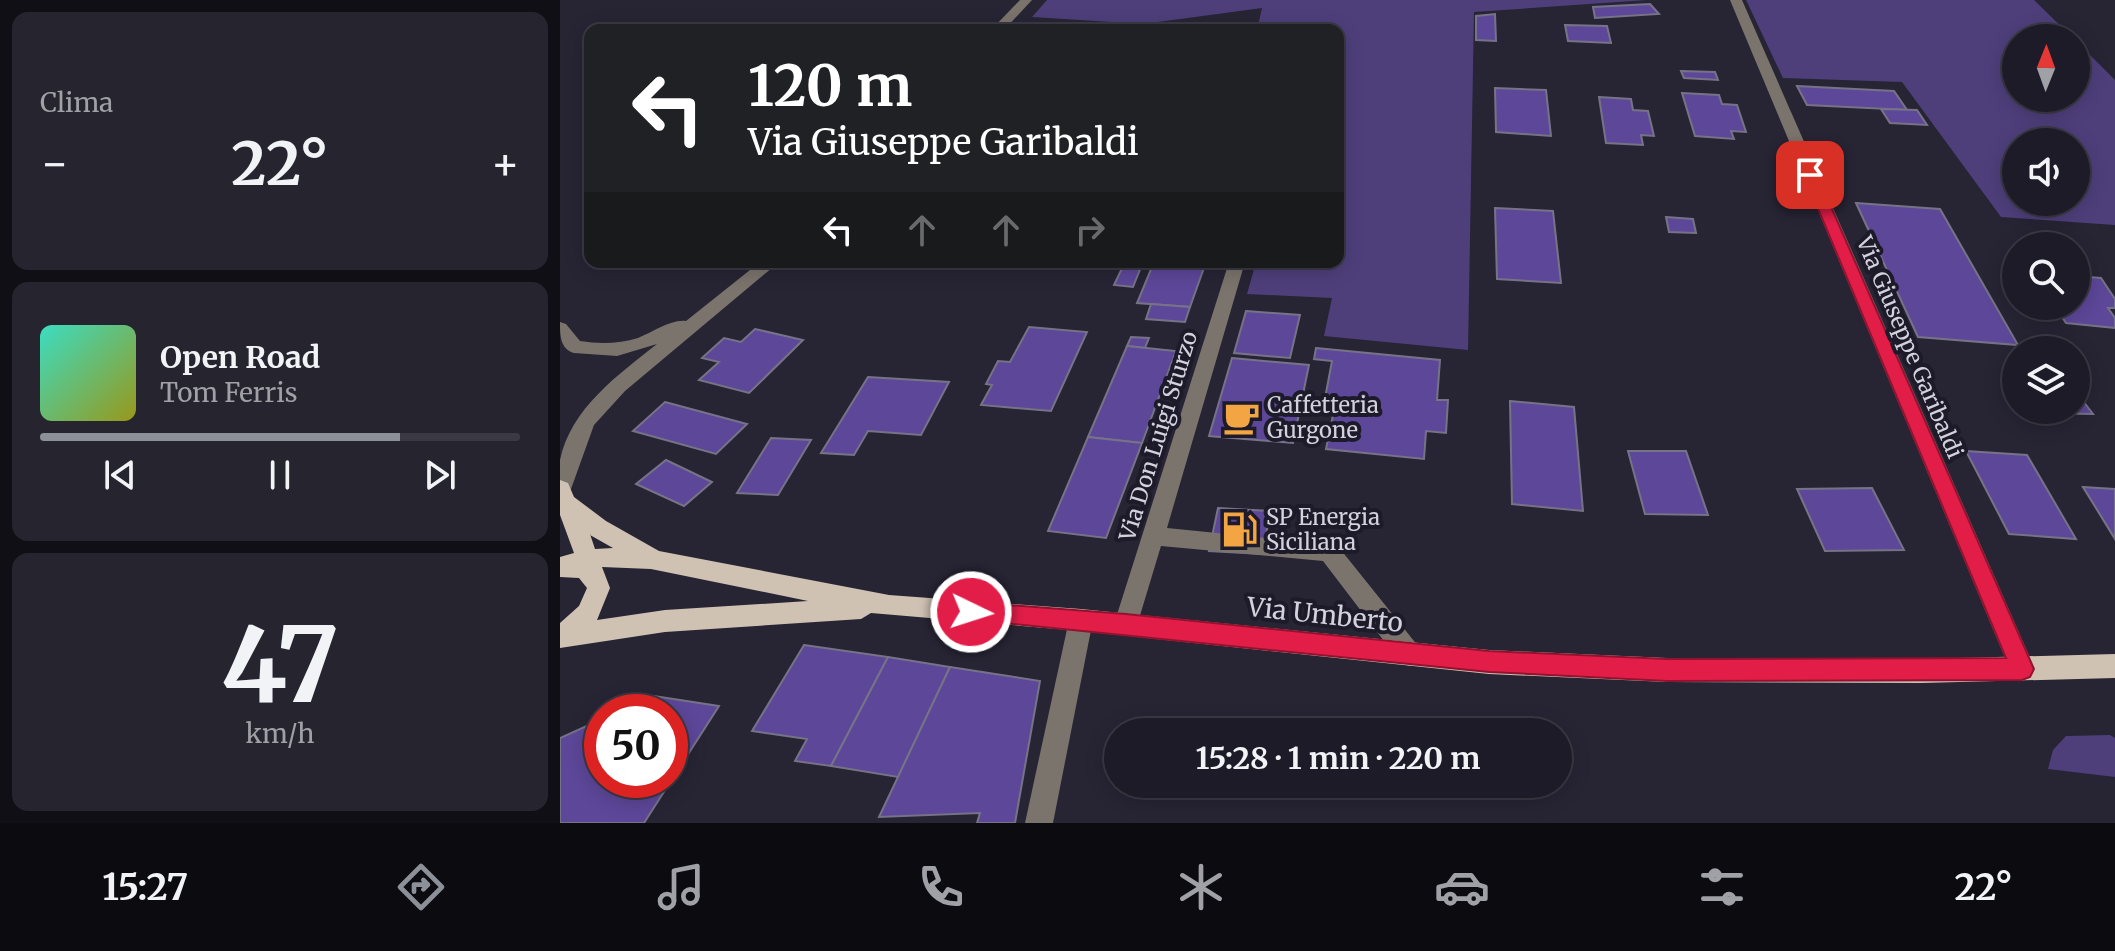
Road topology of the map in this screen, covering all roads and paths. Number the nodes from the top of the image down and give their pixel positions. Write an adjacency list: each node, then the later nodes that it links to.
1 (1026, 0): 3 (street)
2 (1736, 0): 19 (street, Via Giuseppe Garibaldi)
3 (1003, 24)
4 (764, 268): 6 (street)
5 (1235, 268): 9 (street, Via Don Luigi Sturzo)
6 (711, 314): 7 (street); 8 (street)
7 (560, 328)
8 (562, 494): 10 (main road, Via Umberto); 12 (main road)
9 (1153, 536): 15 (street, Via Don Luigi Sturzo); 17 (street)
10 (654, 560): 12 (main road); 13 (main road, Via Umberto)
11 (560, 567): 12 (main road)
12 (591, 567): 16 (main road)
13 (889, 606): 14 (main road, Via Umberto); 16 (main road)
14 (1081, 620): 15 (main road, Via Umberto); 20 (street)
15 (1126, 624): 17 (main road, Via Umberto)
16 (560, 638)
17 (1409, 654): 19 (main road, Via Umberto)
18 (2115, 666): 19 (main road, Via Umberto)
19 (2022, 669)
20 (1039, 823)

